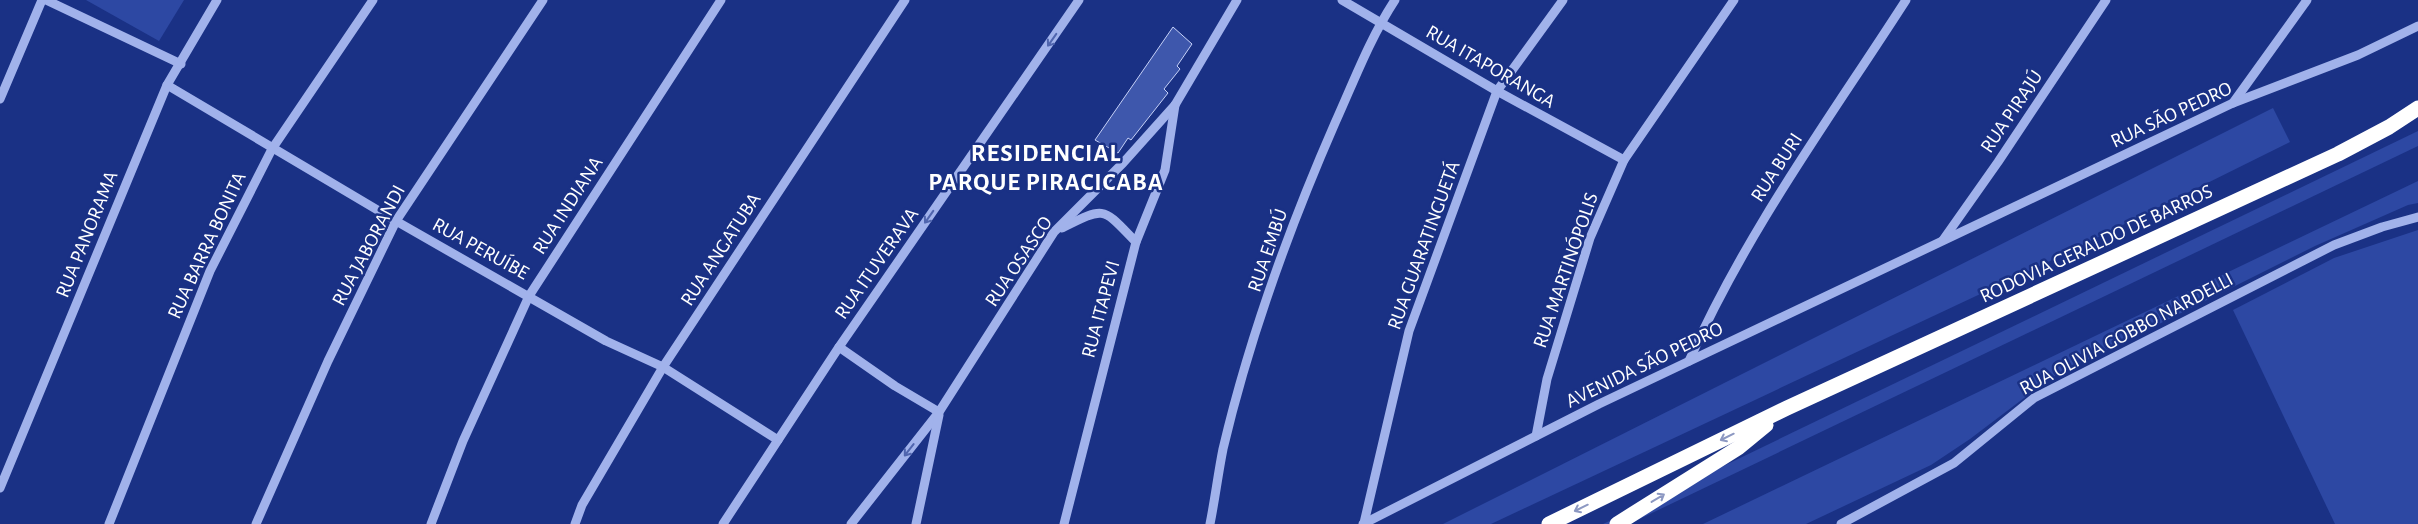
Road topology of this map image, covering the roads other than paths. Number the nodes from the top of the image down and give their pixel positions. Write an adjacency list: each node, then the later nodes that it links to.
1 (44, 0): 18 (street); 21 (street)
2 (217, 0): 18 (street, RUA PANORAMA)
3 (372, 0): 25 (street, RUA BARRA BONITA)
4 (542, 0): 28 (street, RUA JABORANDI)
5 (721, 0): 32 (street, RUA INDIANA)
6 (905, 0): 35 (street, RUA ANGATUBA)
7 (1079, 0): 33 (street, RUA ITUVERAVA, one-way to 33)
8 (1238, 0): 23 (street, RUA OSASCO)
9 (1342, 0): 16 (street, RUA ITAPORANGA)
10 (1395, 0): 16 (street, RUA EMBÚ)
11 (1563, 0): 20 (street, RUA GUARATINGUETÁ)
12 (1734, 0): 26 (street, RUA MARTINÓPOLIS)
13 (1906, 0): 34 (street, RUA BURI)
14 (2106, 0): 30 (street, RUA PIRAJÚ)
15 (2307, 0): 22 (street)
16 (1380, 23): 20 (street, RUA ITAPORANGA); 49 (street, RUA EMBÚ)
17 (2418, 26): 22 (street, RUA SÃO PEDRO)
18 (181, 64): 19 (street, RUA PANORAMA)
19 (167, 86): 25 (street, RUA PERUÍBE); 40 (street, RUA PANORAMA)
20 (1497, 91): 26 (street, RUA ITAPORANGA); 50 (street, RUA GUARATINGUETÁ)
21 (0, 99)
22 (2232, 104): 30 (street, RUA SÃO PEDRO)
23 (1175, 105): 29 (street, RUA OSASCO); 31 (street, RUA ITAPEVI)
24 (2418, 108): 36 (highway, RODOVIA GERALDO DE BARROS)
25 (272, 149): 28 (street, RUA PERUÍBE); 41 (street, RUA BARRA BONITA)
26 (1624, 160): 38 (street, RUA MARTINÓPOLIS)
27 (2418, 217): 53 (street, RUA OLIVIA GOBBO NARDELLI)
28 (396, 221): 32 (street, RUA PERUÍBE); 42 (street, RUA JABORANDI)
29 (1054, 232): 31 (street); 37 (street, RUA OSASCO)
30 (1943, 240): 34 (street, AVENIDA SÃO PEDRO)
31 (1136, 242): 48 (street, RUA ITAPEVI)
32 (529, 296): 35 (street, RUA PERUÍBE); 43 (street, RUA INDIANA)
33 (838, 347): 37 (street); 39 (street, RUA ITUVERAVA)
34 (1689, 361): 38 (street, AVENIDA SÃO PEDRO)
35 (663, 367): 39 (street, RUA PERUÍBE); 44 (street, RUA ANGATUBA)
36 (1786, 408): 51 (highway, RODOVIA GERALDO DE BARROS, one-way to 51); 52 (highway, RODOVIA GERALDO DE BARROS, one-way to 36)
37 (939, 412): 46 (street, RUA OSASCO, one-way to 46); 47 (street)
38 (1536, 436): 50 (street, AVENIDA SÃO PEDRO)
39 (778, 440): 45 (street, RUA ITUVERAVA)
40 (0, 488)
41 (109, 524)
42 (256, 524)
43 (431, 524)
44 (575, 524)
45 (724, 524)
46 (851, 524)
47 (916, 524)
48 (1064, 524)
49 (1210, 524)
50 (1363, 524)
51 (1549, 524)
52 (1617, 524)
53 (1840, 524)

